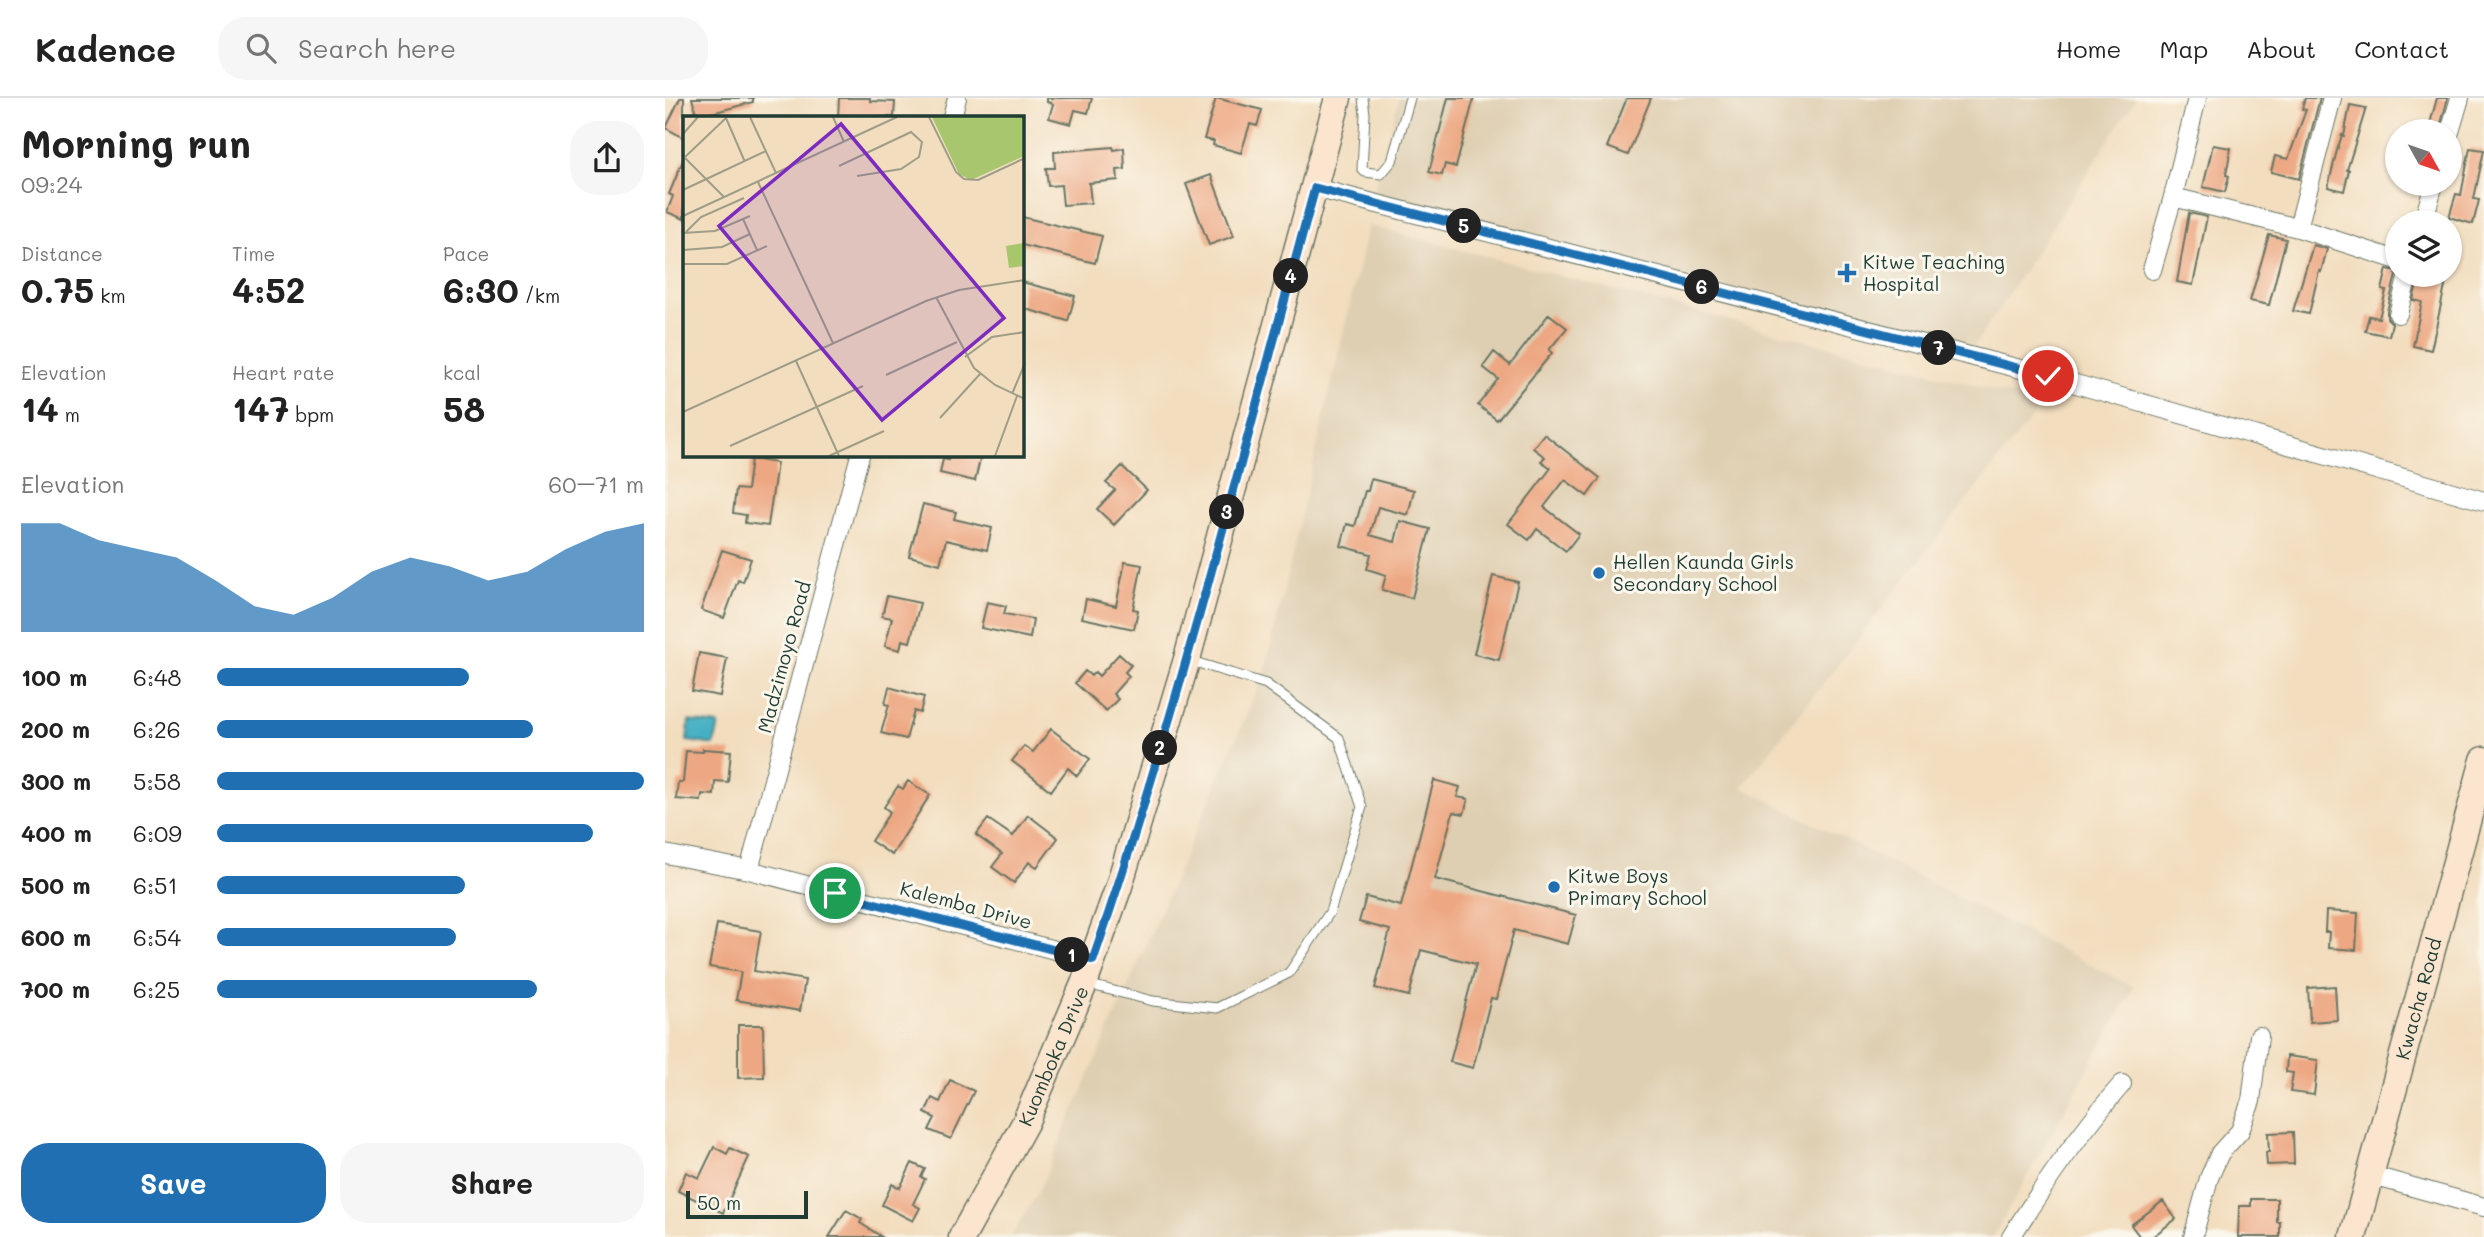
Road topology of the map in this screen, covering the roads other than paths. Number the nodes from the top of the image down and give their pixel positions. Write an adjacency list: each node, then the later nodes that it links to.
1 (957, 98): 8 (street)
2 (1338, 98): 10 (main road, Kuomboka Drive)
3 (1363, 98): 4 (lane)
4 (1410, 98)
5 (2197, 98): 11 (street)
6 (2332, 98): 12 (street)
7 (2460, 98): 9 (street)
8 (952, 116)
9 (2454, 119)
10 (1315, 188): 18 (street); 19 (main road, Kuomboka Drive)
11 (2173, 197): 12 (street); 14 (street)
12 (2298, 228): 13 (street)
13 (2385, 256)
14 (2152, 270)
15 (2405, 287): 16 (street)
16 (2398, 314)
17 (859, 457): 22 (street, Madzimoyo Road)
18 (2484, 501)
19 (1187, 659): 23 (main road, Kuomboka Drive); 23 (lane)
20 (2484, 760): 26 (main road, Kwacha Road)
21 (665, 854): 22 (street, Kalemba Drive)
22 (749, 870): 23 (street, Kalemba Drive)
23 (1088, 972): 28 (main road, Kuomboka Drive)
24 (2259, 1036): 30 (street)
25 (2122, 1084): 29 (street)
26 (2370, 1175): 27 (street); 31 (main road, Kwacha Road)
27 (2484, 1208)
28 (962, 1237)
29 (2011, 1237)
30 (2193, 1237)
31 (2353, 1237)

